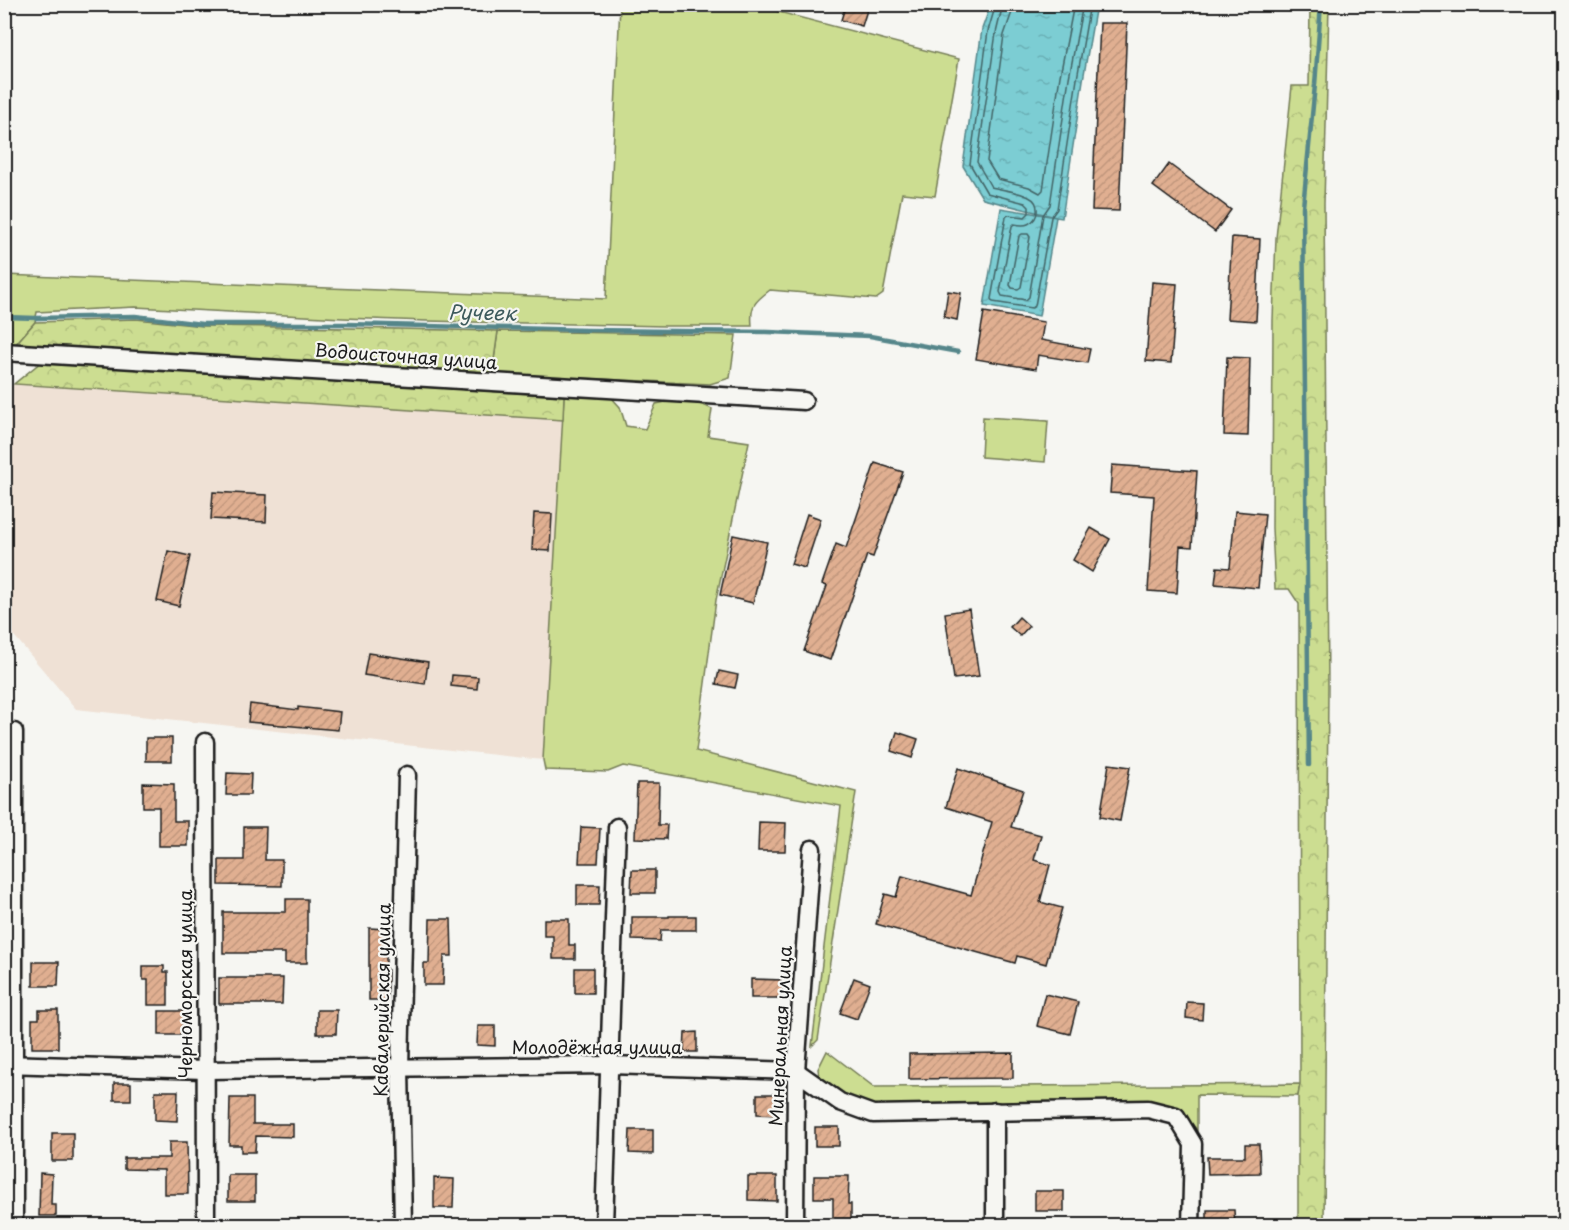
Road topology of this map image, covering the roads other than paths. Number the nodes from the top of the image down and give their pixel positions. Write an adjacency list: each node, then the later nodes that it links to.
1 (4, 352): 2 (street, Водоисточная улица)
2 (804, 401)
3 (14, 732): 8 (street)
4 (205, 742): 11 (street, Черноморская улица)
5 (407, 776): 10 (street, Кавалерийская улица)
6 (617, 827): 9 (street)
7 (812, 849): 12 (street, Минеральная улица)
8 (10, 1064): 11 (street, Молодёжная улица); 14 (street)
9 (610, 1065): 10 (street, Молодёжная улица); 12 (street, Молодёжная улица); 17 (street)
10 (400, 1068): 11 (street, Молодёжная улица); 16 (street, Кавалерийская улица)
11 (205, 1070): 15 (street, Черноморская улица)
12 (796, 1071): 13 (street); 18 (street, Минеральная улица)
13 (995, 1111): 19 (street); 20 (street)
14 (14, 1226)
15 (206, 1226)
16 (404, 1226)
17 (604, 1226)
18 (795, 1226)
19 (995, 1226)
20 (1191, 1226)

